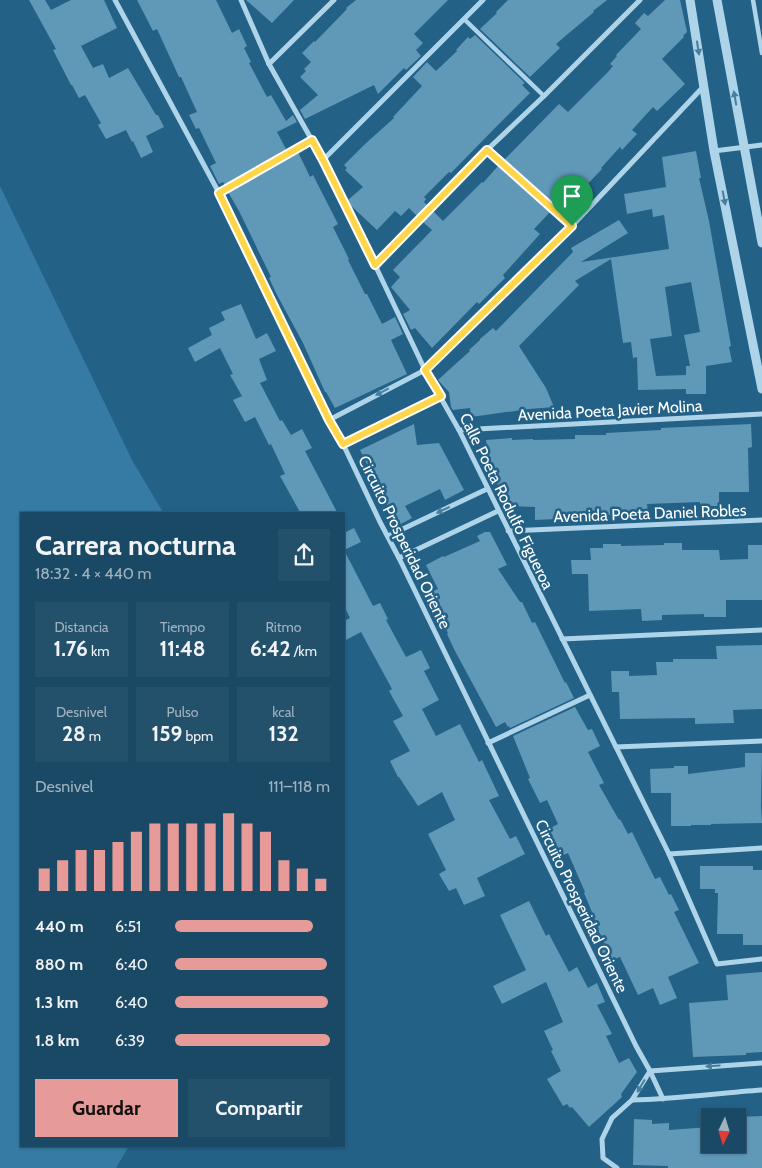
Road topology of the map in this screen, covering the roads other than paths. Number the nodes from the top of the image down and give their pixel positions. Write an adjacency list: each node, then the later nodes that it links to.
1 (115, 0): 20 (street, Circuito Prosperidad Oriente)
2 (241, 0): 11 (street, Calle Poeta Rodulfo Figueroa)
3 (334, 0): 11 (street)
4 (483, 0): 9 (street)
5 (640, 0): 13 (street)
6 (690, 0): 12 (street, one-way to 12)
7 (717, 0): 16 (street, one-way to 7)
8 (753, 0): 10 (street)
9 (464, 19): 13 (street); 19 (street)
10 (762, 53)
11 (269, 64): 14 (street, Calle Poeta Rodulfo Figueroa)
12 (704, 86): 18 (street); 21 (street)
13 (544, 96): 17 (street)
14 (312, 140): 19 (street, Calle Poeta Rodulfo Figueroa); 20 (street)
15 (762, 145): 16 (street)
16 (744, 146): 18 (street); 22 (street)
17 (487, 150): 21 (street); 23 (street)
18 (714, 151): 25 (street, one-way to 25)
19 (323, 160): 23 (street, Calle Poeta Rodulfo Figueroa)
20 (219, 193): 28 (street, Circuito Prosperidad Oriente)
21 (572, 226): 24 (street)
22 (762, 243)
23 (375, 265): 24 (street, Calle Poeta Rodulfo Figueroa)
24 (425, 370): 26 (street, Calle Poeta Rodulfo Figueroa); 28 (street, one-way to 28)
25 (762, 389)
26 (441, 396): 29 (street, Calle Poeta Rodulfo Figueroa); 30 (street)
27 (762, 414): 29 (street, Avenida Poeta Javier Molina)
28 (329, 420): 30 (street, Circuito Prosperidad Oriente)
29 (459, 430): 31 (street, Calle Poeta Rodulfo Figueroa)
30 (343, 444): 35 (street, Circuito Prosperidad Oriente)
31 (487, 489): 32 (street, Calle Poeta Rodulfo Figueroa); 35 (street, one-way to 35)
32 (498, 511): 34 (street, Calle Poeta Rodulfo Figueroa); 36 (street)
33 (762, 520): 34 (street, Avenida Poeta Daniel Robles)
34 (508, 531): 38 (street, Calle Poeta Rodulfo Figueroa)
35 (388, 536): 36 (street, Circuito Prosperidad Oriente)
36 (399, 558): 41 (street, Circuito Prosperidad Oriente)
37 (762, 630): 38 (street)
38 (562, 639): 39 (street, Calle Poeta Rodulfo Figueroa)
39 (590, 695): 41 (street); 42 (street, Calle Poeta Rodulfo Figueroa)
40 (762, 740): 42 (street)
41 (488, 742): 47 (street, Circuito Prosperidad Oriente)
42 (616, 747): 44 (street, Calle Poeta Rodulfo Figueroa)
43 (762, 848): 44 (street)
44 (669, 854): 45 (street, Calle Poeta Rodulfo Figueroa)
45 (762, 959)
46 (762, 1064): 47 (street, one-way to 47)
47 (650, 1071): 49 (street, Circuito Prosperidad Oriente); 50 (street, one-way to 50)
48 (762, 1090): 49 (street)
49 (663, 1099): 50 (street)
50 (632, 1100): 51 (street)
51 (617, 1168)

